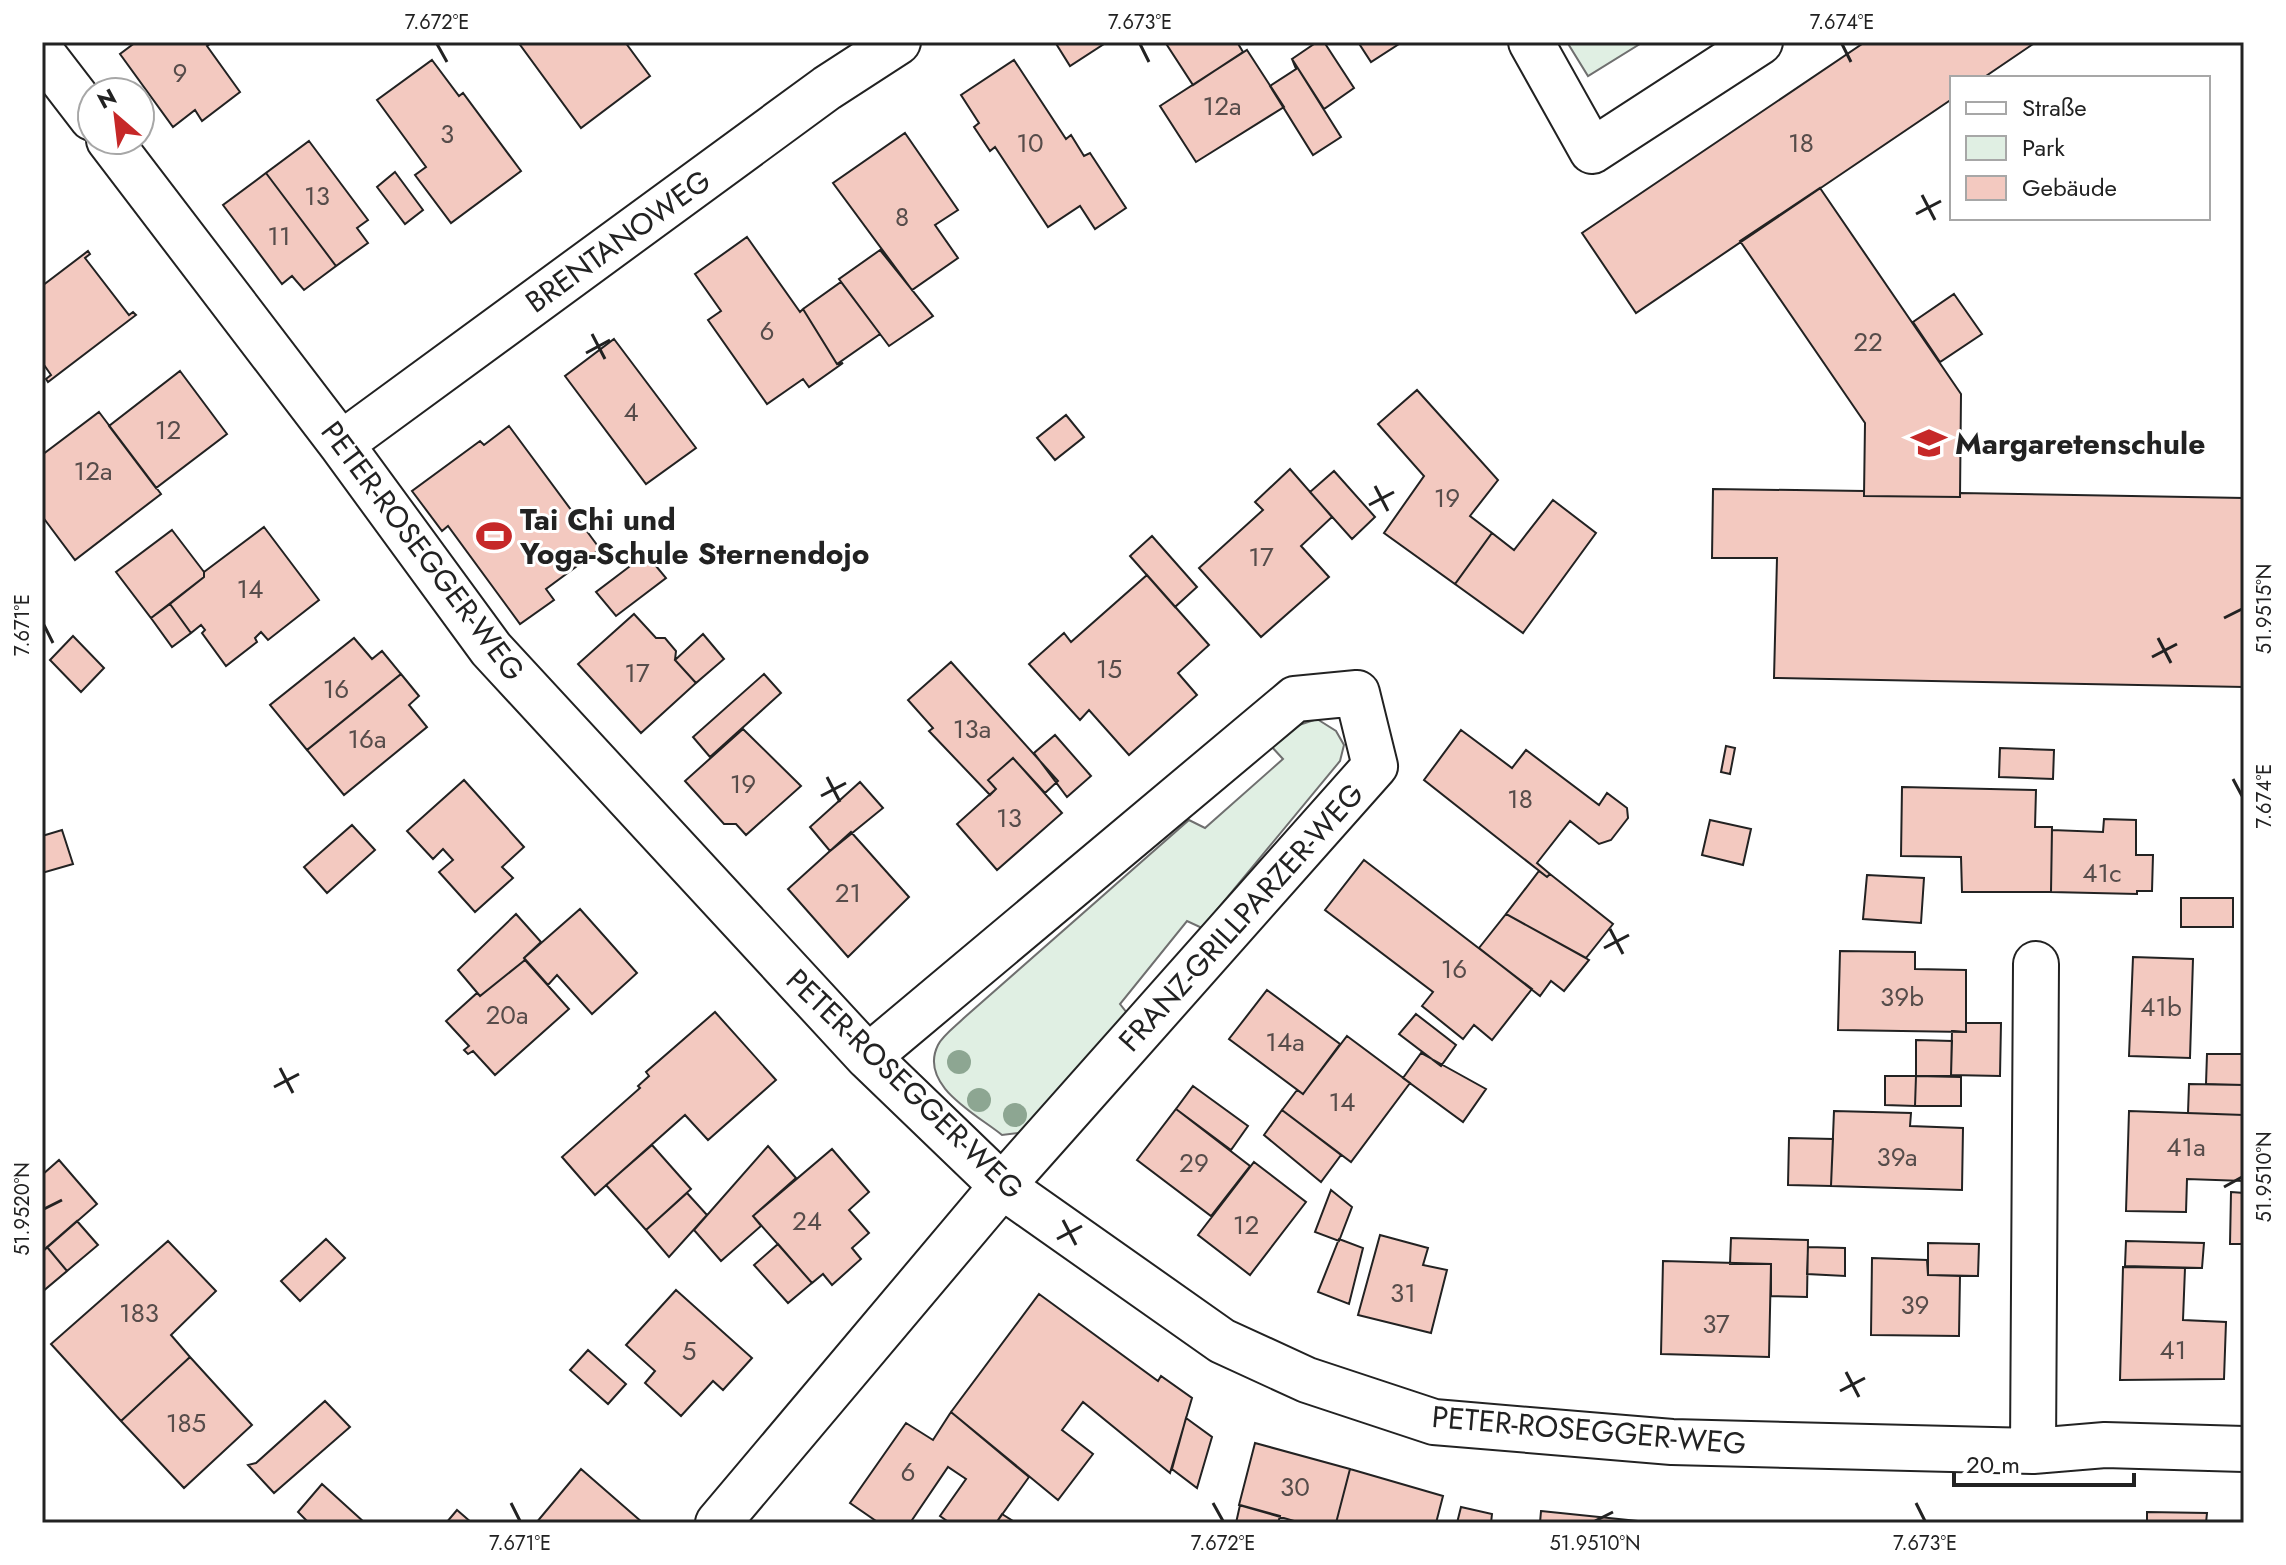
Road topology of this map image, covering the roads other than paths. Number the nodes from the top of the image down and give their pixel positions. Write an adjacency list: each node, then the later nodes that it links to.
1 (898, 42): 7 (street, BRENTANOWEG)
2 (1531, 42): 3 (street)
3 (1760, 42)
4 (42, 53): 5 (street)
5 (76, 97)
6 (121, 156): 7 (street, PETER-ROSEGGER-WEG)
7 (341, 444): 9 (street, PETER-ROSEGGER-WEG)
8 (2036, 964): 12 (street)
9 (868, 1057): 10 (street, PETER-ROSEGGER-WEG); 10 (street, FRANZ-GRILLPARZER-WEG)
10 (1002, 1186): 12 (street, PETER-ROSEGGER-WEG); 13 (street, FRANZ-GRILLPARZER-WEG)
11 (2244, 1449): 12 (street, PETER-ROSEGGER-WEG)
12 (2033, 1451)
13 (718, 1523)

